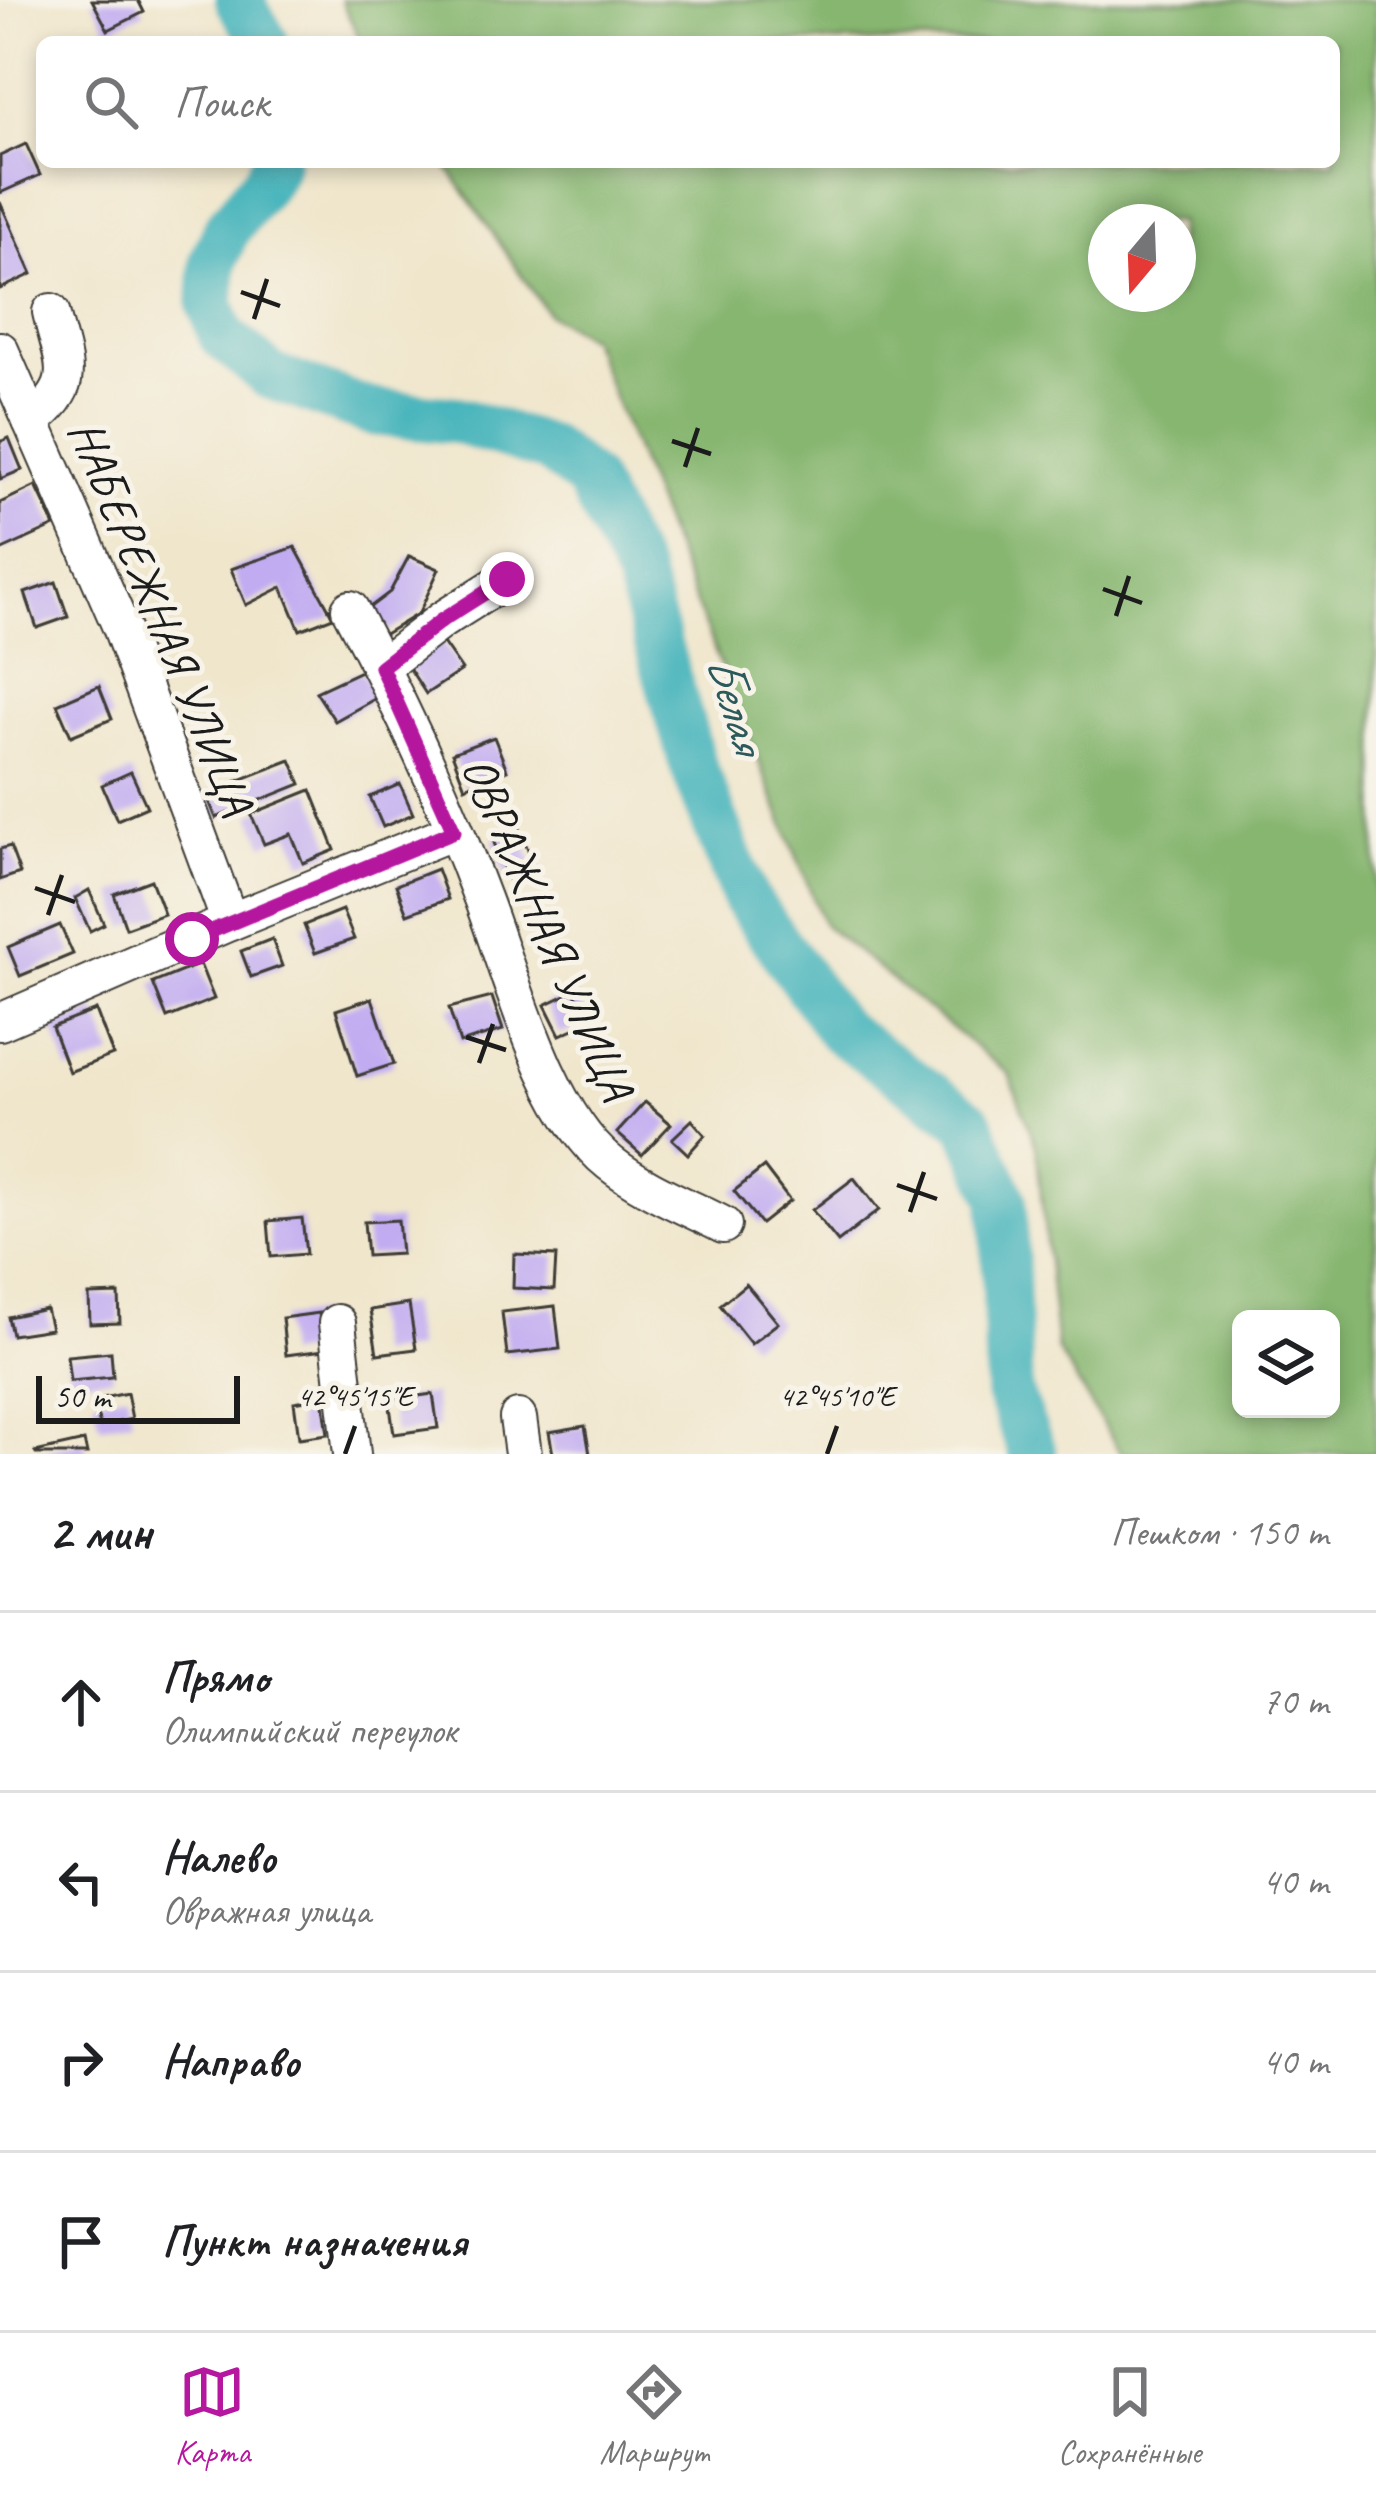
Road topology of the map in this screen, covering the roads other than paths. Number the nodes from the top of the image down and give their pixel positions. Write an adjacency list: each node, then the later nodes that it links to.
1 (51, 312): 3 (street)
2 (0, 350): 3 (street, НАБЕРЕЖНАЯ УЛИЦА)
3 (31, 421): 8 (street, НАБЕРЕЖНАЯ УЛИЦА)
4 (507, 579): 6 (street)
5 (350, 609): 6 (street, ОВРАЖНАЯ УЛИЦА)
6 (381, 667): 7 (street, ОВРАЖНАЯ УЛИЦА)
7 (454, 831): 8 (street); 10 (street, ОВРАЖНАЯ УЛИЦА)
8 (230, 922): 9 (street)
9 (0, 1022)
10 (723, 1225)
11 (337, 1324): 12 (street)
12 (352, 1454)

